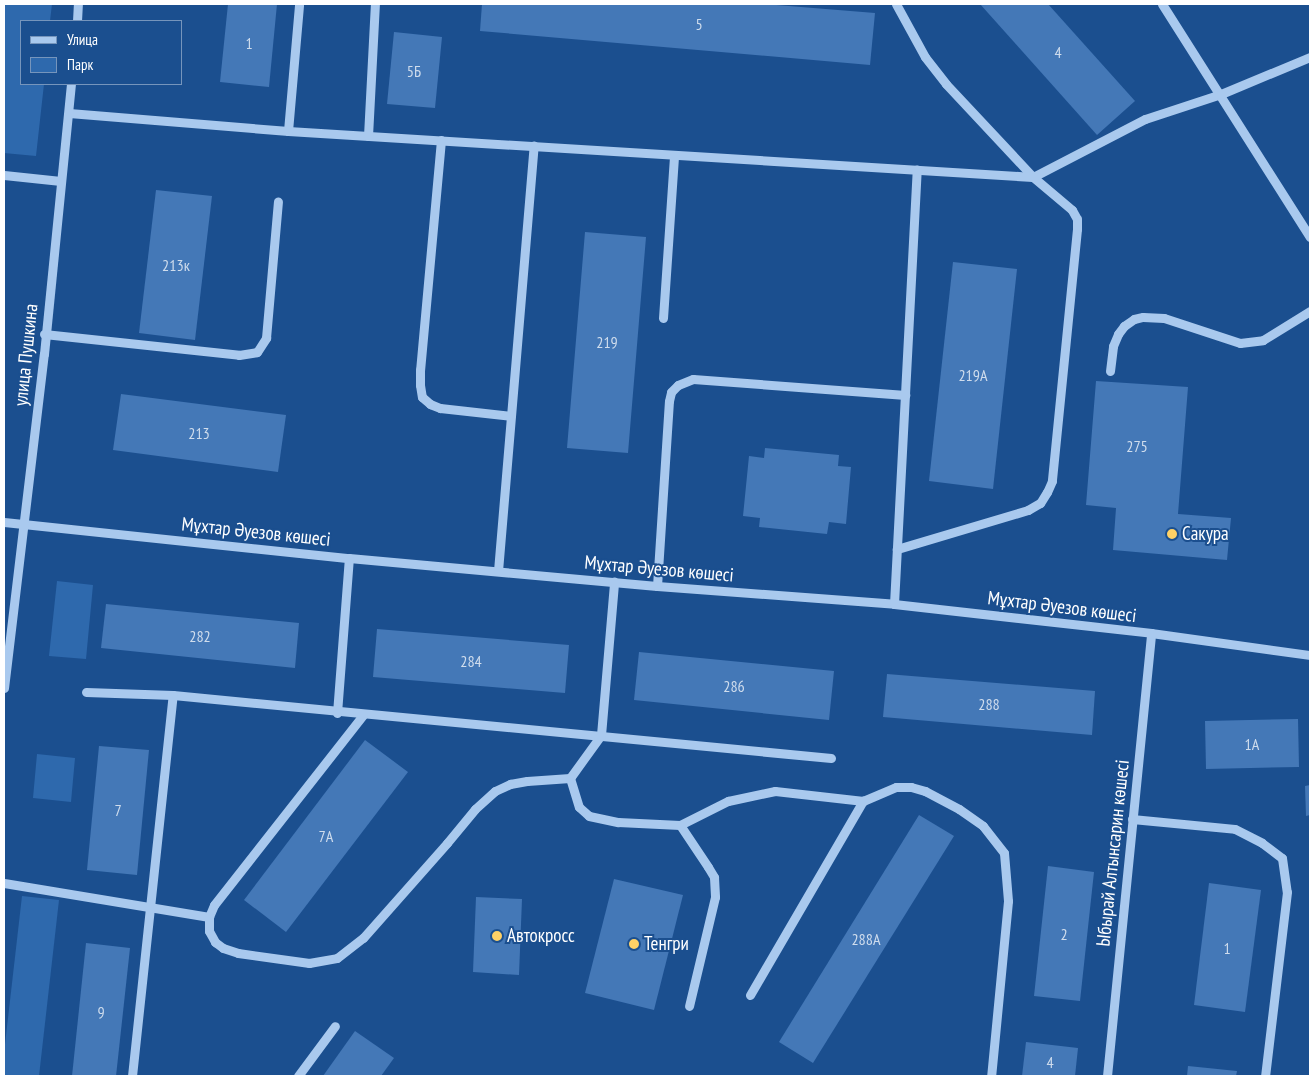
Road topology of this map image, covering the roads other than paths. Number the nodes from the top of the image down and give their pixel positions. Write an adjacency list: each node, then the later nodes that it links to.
1 (78, 4): 6 (street)
2 (298, 4): 11 (street)
3 (375, 4): 12 (street)
4 (896, 4): 18 (street)
5 (1162, 4): 9 (street)
6 (77, 20)
7 (1310, 57): 9 (street)
8 (71, 85): 10 (street, улица Пушкина)
9 (1221, 94): 18 (street); 21 (street)
10 (69, 113): 11 (street); 19 (street, улица Пушкина)
11 (288, 132): 12 (street)
12 (368, 136): 13 (street)
13 (441, 140): 14 (street); 27 (street)
14 (534, 146): 15 (street); 27 (street)
15 (674, 155): 16 (street); 23 (street)
16 (917, 170): 18 (street); 26 (street)
17 (4, 175): 19 (street)
18 (1033, 177): 30 (street)
19 (61, 181): 24 (street, улица Пушкина)
20 (278, 202): 24 (street)
21 (1310, 237)
22 (1310, 311): 25 (street)
23 (663, 318)
24 (44, 334): 29 (street, улица Пушкина)
25 (1110, 370)
26 (904, 395): 30 (street); 34 (street)
27 (511, 416): 32 (street)
28 (4, 522): 29 (street, Мұхтар Әуезов көшесі)
29 (24, 523): 31 (street, Мұхтар Әуезов көшесі); 38 (street, улица Пушкина)
30 (897, 549): 35 (street)
31 (349, 558): 32 (street, Мұхтар Әуезов көшесі); 41 (street)
32 (498, 571): 33 (street, Мұхтар Әуезов көшесі)
33 (614, 582): 34 (street, Мұхтар Әуезов көшесі); 43 (street)
34 (657, 586): 35 (street, Мұхтар Әуезов көшесі)
35 (894, 604): 36 (street, Мұхтар Әуезов көшесі)
36 (1150, 634): 37 (street, Мұхтар Әуезов көшесі); 47 (street, Ыбырай Алтынсарин көшесі)
37 (1310, 655)
38 (4, 688)
39 (86, 692): 40 (street)
40 (172, 696): 41 (street); 50 (street)
41 (337, 713): 42 (street)
42 (363, 715): 43 (street); 51 (street)
43 (601, 735): 44 (street); 45 (street)
44 (831, 758)
45 (570, 778): 48 (street); 51 (street)
46 (863, 801): 48 (street); 52 (street); 57 (street)
47 (1132, 819): 58 (street, Ыбырай Алтынсарин көшесі); 59 (street)
48 (680, 825): 53 (street)
49 (4, 883): 50 (street)
50 (150, 908): 51 (street); 55 (street)
51 (209, 917)
52 (750, 995)
53 (690, 1006)
54 (335, 1026): 56 (street)
55 (132, 1076)
56 (298, 1076)
57 (991, 1076)
58 (1107, 1076)
59 (1264, 1076)

